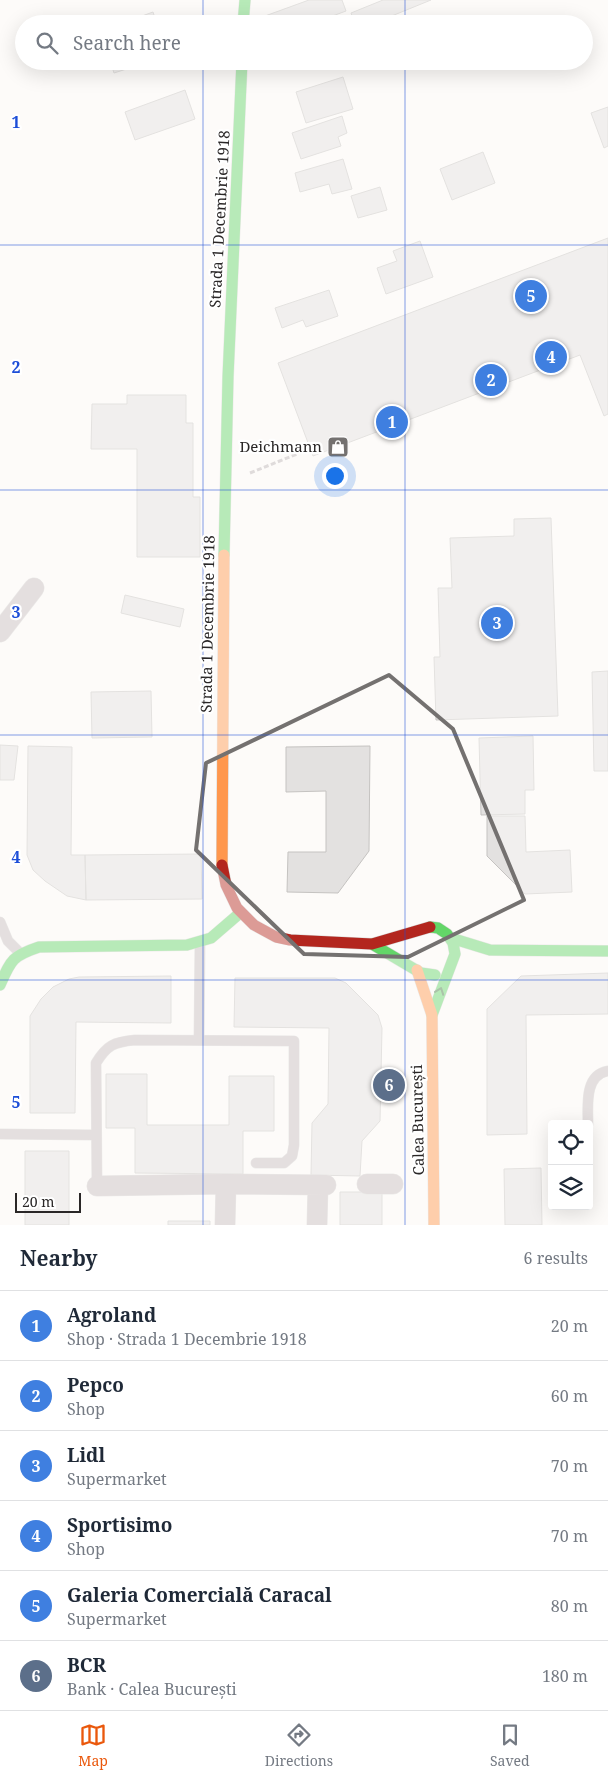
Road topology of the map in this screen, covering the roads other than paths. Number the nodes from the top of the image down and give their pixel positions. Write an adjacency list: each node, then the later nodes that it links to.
1 (244, 0): 2 (main road)
2 (244, 15)
3 (242, 70): 6 (main road, Strada 1 Decembrie 1918)
4 (34, 588): 5 (street)
5 (0, 632)
6 (240, 913): 10 (main road); 11 (main road)
7 (0, 922): 14 (lane)
8 (417, 931): 9 (main road); 11 (main road); 16 (main road)
9 (451, 938): 12 (main road); 15 (main road)
10 (200, 942): 14 (main road); 19 (lane)
11 (372, 944): 16 (main road)
12 (490, 950): 13 (main road); 15 (main road)
13 (608, 951)
14 (20, 953): 17 (main road)
15 (450, 966): 16 (main road); 18 (main road, one-way to 15)
16 (415, 969): 18 (main road)
17 (0, 985)
18 (432, 1015): 31 (main road, Calea București)
19 (199, 1040): 23 (lane); 24 (lane)
20 (608, 1071): 21 (lane)
21 (588, 1120)
22 (0, 1134): 23 (lane)
23 (96, 1135): 28 (lane)
24 (256, 1163)
25 (226, 1184): 28 (street); 29 (street); 30 (street)
26 (367, 1184): 27 (street)
27 (393, 1184)
28 (97, 1191)
29 (225, 1225)
30 (317, 1225)
31 (434, 1225)

